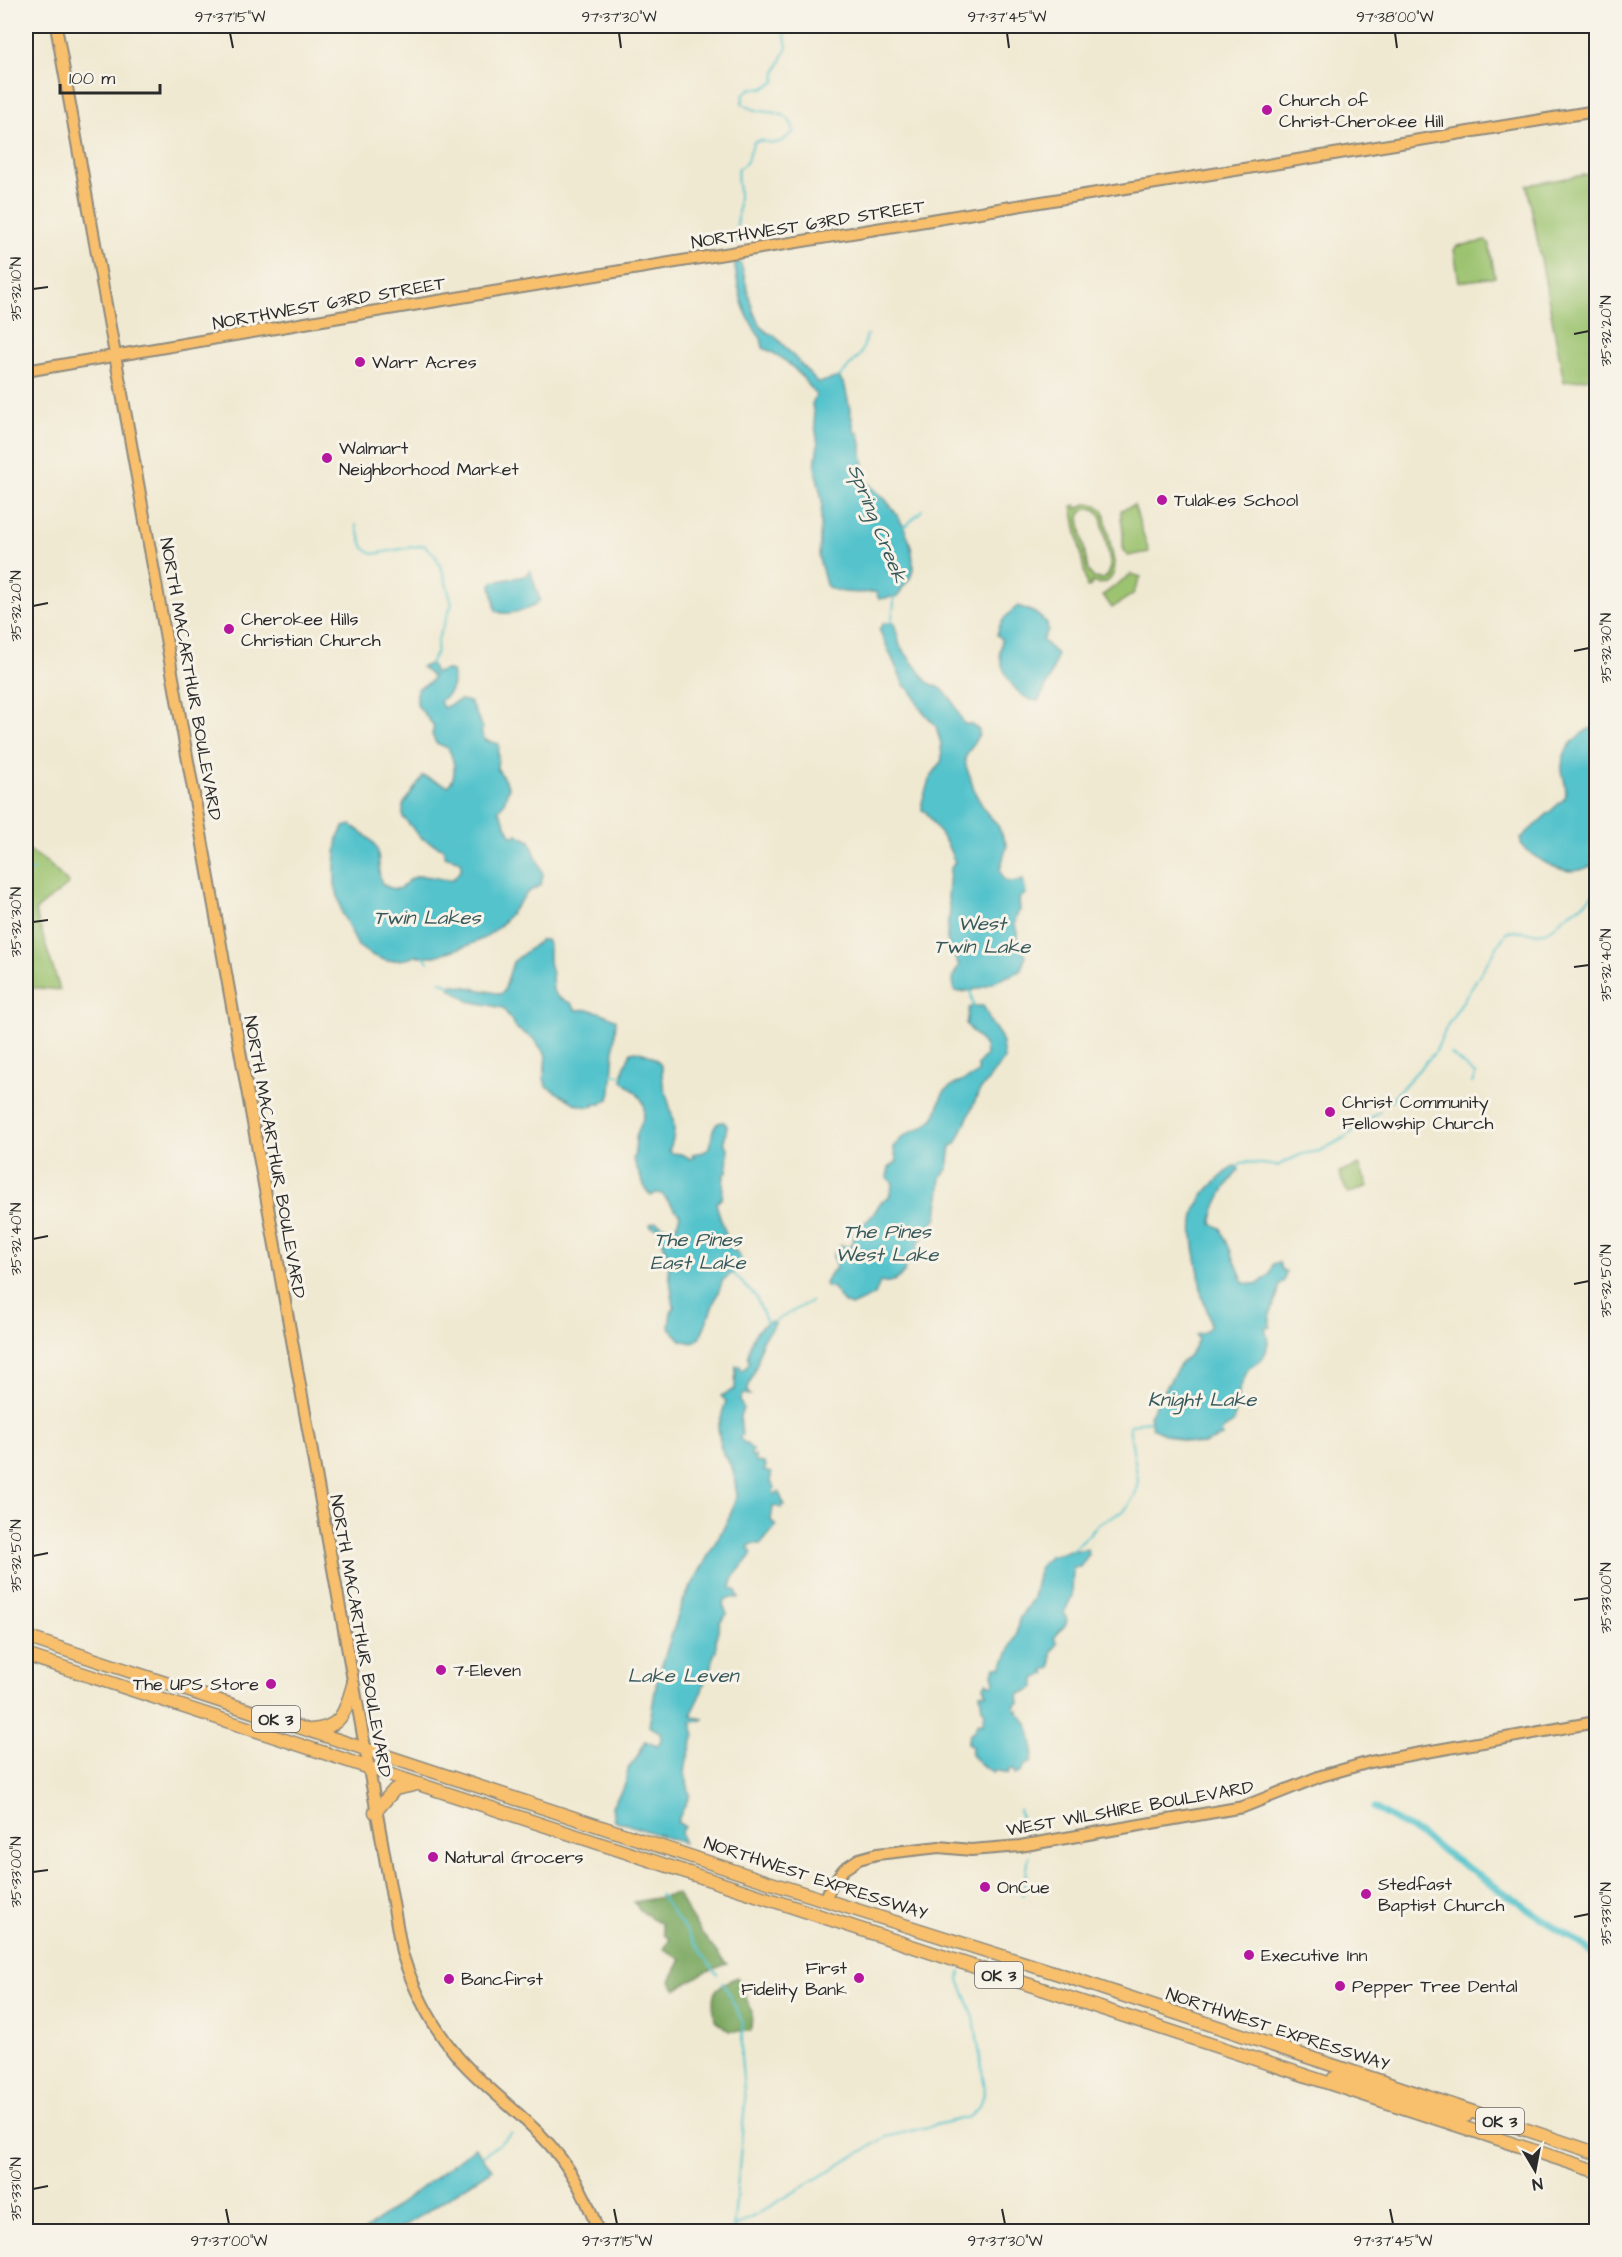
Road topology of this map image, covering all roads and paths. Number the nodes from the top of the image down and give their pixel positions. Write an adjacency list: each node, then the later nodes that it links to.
1 (56, 26): 3 (main road, NORTH MACARTHUR BOULEVARD)
2 (1596, 111): 3 (main road, NORTHWEST 63RD STREET)
3 (115, 356): 4 (main road, NORTHWEST 63RD STREET); 9 (main road, NORTH MACARTHUR BOULEVARD)
4 (26, 371)
5 (26, 1637): 7 (highway, NORTHWEST EXPRESSWAY / OK 3)
6 (26, 1655): 8 (highway, NORTHWEST EXPRESSWAY / OK 3)
7 (146, 1677): 8 (highway); 10 (highway, NORTHWEST EXPRESSWAY / OK 3)
8 (96, 1679): 11 (highway, NORTHWEST EXPRESSWAY / OK 3)
9 (353, 1685): 13 (highway); 14 (main road, NORTH MACARTHUR BOULEVARD)
10 (188, 1690): 11 (highway); 13 (highway, NORTHWEST EXPRESSWAY / OK 3)
11 (142, 1694): 15 (highway, NORTHWEST EXPRESSWAY / OK 3)
12 (1596, 1722): 20 (main road, WEST WILSHIRE BOULEVARD)
13 (309, 1730): 14 (highway, NORTHWEST EXPRESSWAY / OK 3)
14 (364, 1748): 15 (main road, NORTH MACARTHUR BOULEVARD); 17 (highway, NORTHWEST EXPRESSWAY / OK 3)
15 (368, 1768): 16 (highway, NORTHWEST EXPRESSWAY / OK 3); 18 (main road, NORTH MACARTHUR BOULEVARD)
16 (417, 1784): 18 (highway); 19 (highway, NORTHWEST EXPRESSWAY / OK 3)
17 (530, 1804): 19 (highway); 20 (highway, NORTHWEST EXPRESSWAY / OK 3)
18 (375, 1812): 30 (main road, NORTH MACARTHUR BOULEVARD)
19 (525, 1820): 21 (highway, NORTHWEST EXPRESSWAY / OK 3)
20 (825, 1900): 21 (highway); 23 (highway, NORTHWEST EXPRESSWAY / OK 3)
21 (820, 1916): 22 (highway, NORTHWEST EXPRESSWAY / OK 3)
22 (1112, 2012): 23 (highway); 24 (highway, NORTHWEST EXPRESSWAY / OK 3)
23 (1276, 2048): 25 (highway, NORTHWEST EXPRESSWAY / OK 3)
24 (1300, 2073): 25 (highway); 26 (highway, NORTHWEST EXPRESSWAY / OK 3)
25 (1500, 2121): 27 (highway, NORTHWEST EXPRESSWAY / OK 3)
26 (1538, 2152): 28 (highway); 29 (highway, NORTHWEST EXPRESSWAY / OK 3)
27 (1596, 2152)
28 (1596, 2162)
29 (1596, 2171)
30 (598, 2232)

